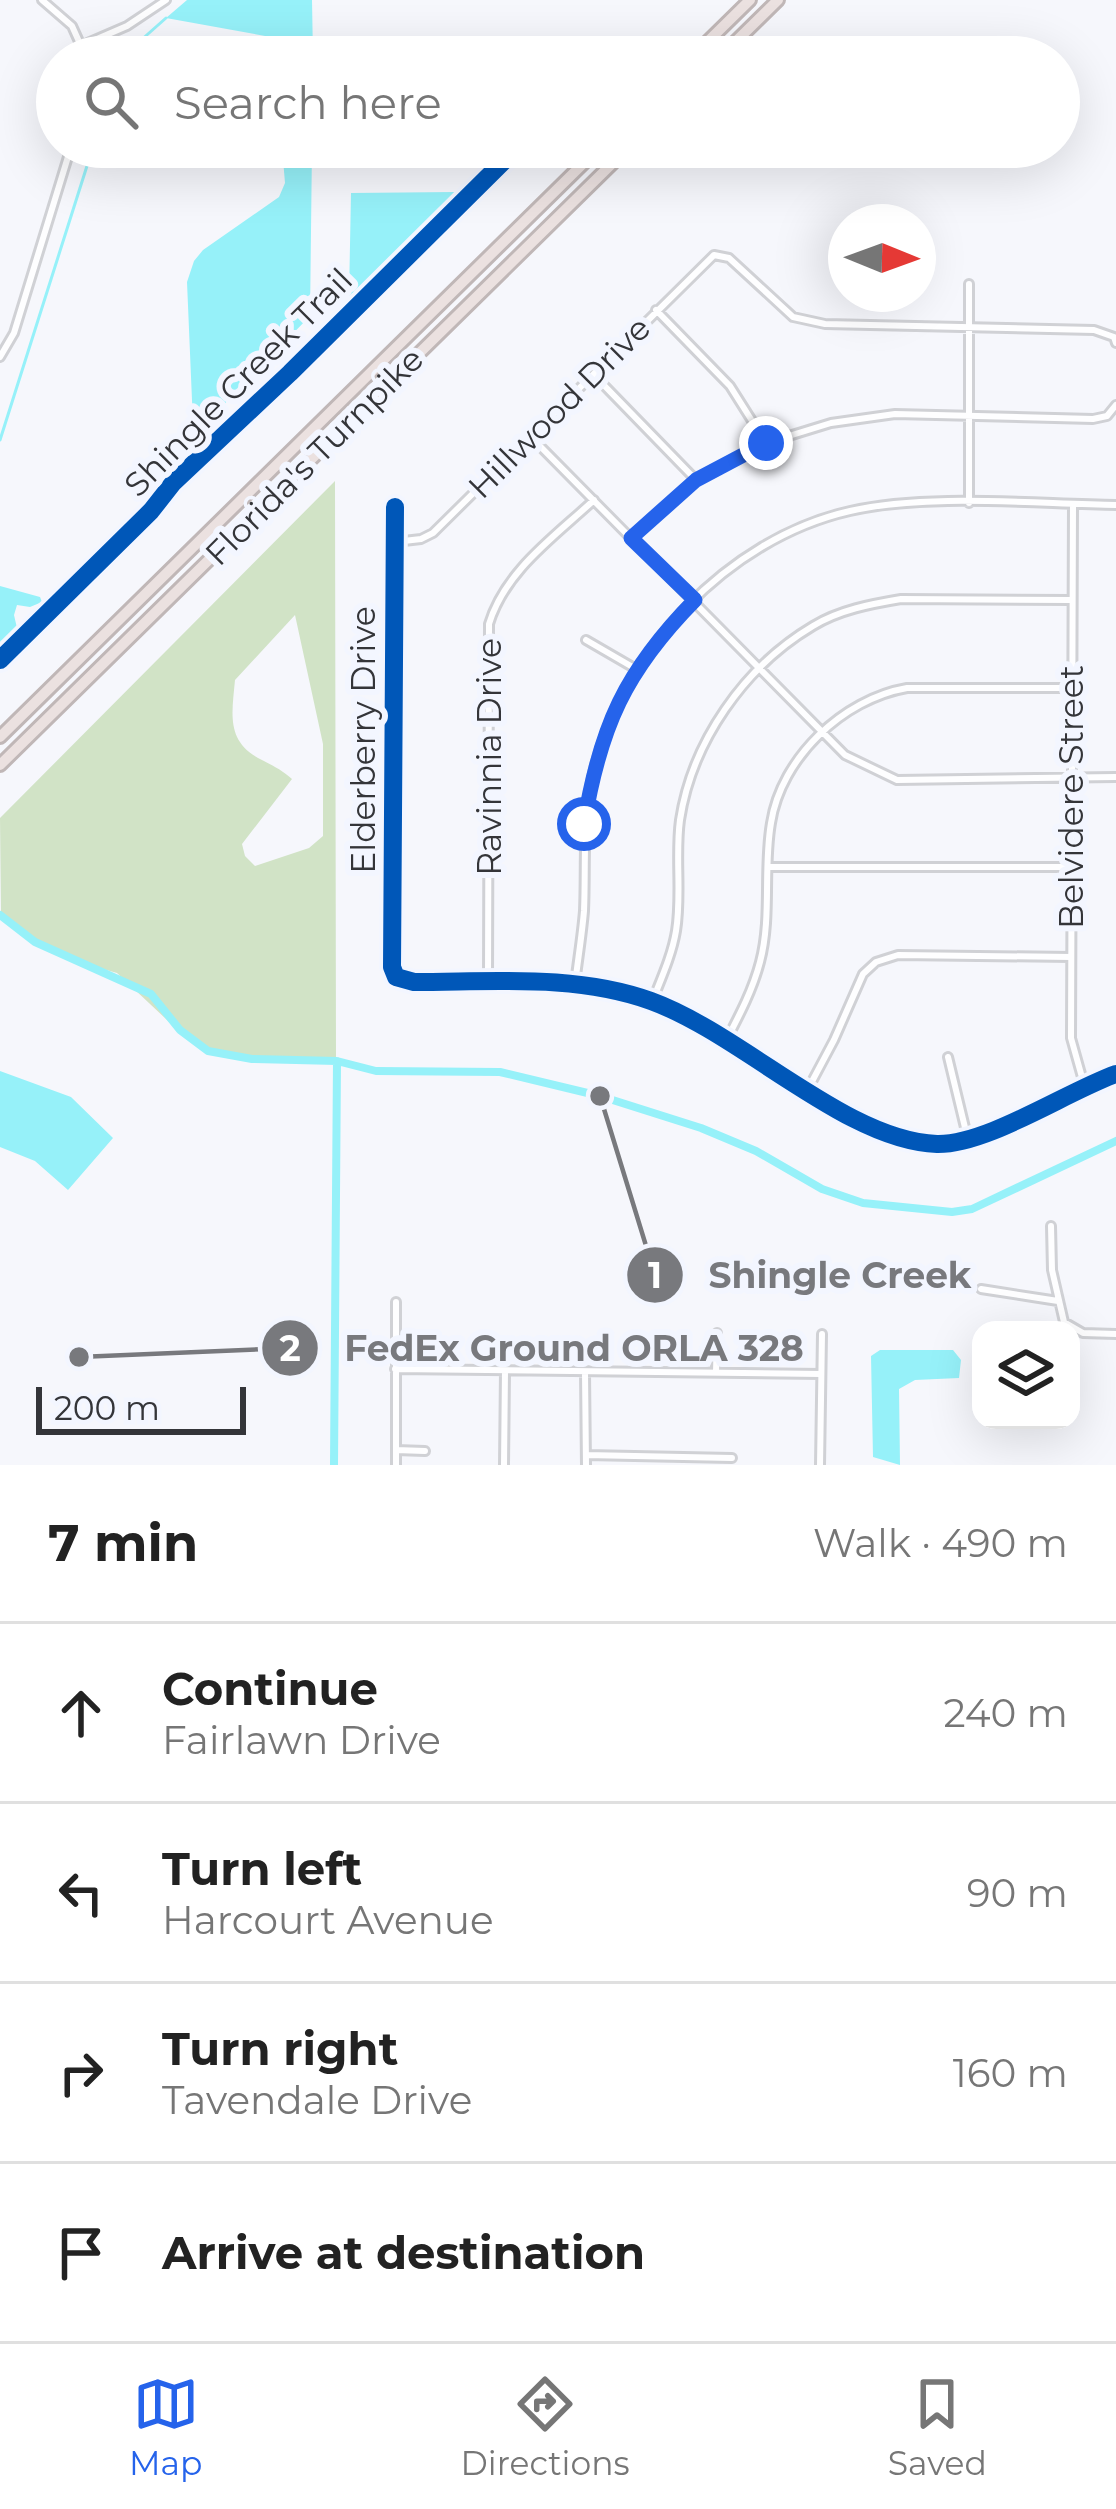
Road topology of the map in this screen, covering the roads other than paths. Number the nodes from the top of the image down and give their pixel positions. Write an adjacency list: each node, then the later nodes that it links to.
1 (43, 0): 5 (street)
2 (166, 0): 6 (street)
3 (750, 0): 7 (highway)
4 (778, 0): 8 (highway)
5 (78, 36)
6 (104, 36)
7 (713, 36)
8 (741, 36)
9 (65, 168): 16 (street)
10 (579, 168): 37 (highway, Florida's Turnpike)
11 (608, 168): 38 (highway, Florida's Turnpike)
12 (969, 284): 14 (street)
13 (656, 310): 14 (street, Hillwood Drive); 17 (street, Hillwood Drive); 21 (street)
14 (969, 327): 15 (street); 19 (street)
15 (1116, 343)
16 (0, 357)
17 (593, 375): 20 (street, Hillwood Drive); 22 (street)
18 (1116, 405): 19 (street)
19 (968, 414): 21 (street); 24 (street)
20 (530, 436): 23 (street); 29 (street, Hillwood Drive)
21 (766, 443): 22 (street)
22 (696, 480): 28 (street)
23 (593, 500): 28 (street); 44 (street, Ravinnia Drive)
24 (969, 503): 25 (street); 30 (street)
25 (1073, 504): 26 (street); 31 (street, Belvidere Street)
26 (1116, 505)
27 (394, 507): 29 (street, Elderberry Drive)
28 (631, 538): 30 (street)
29 (395, 542): 44 (street, Elderberry Drive)
30 (695, 600): 33 (street); 34 (street)
31 (1072, 600): 34 (street); 35 (street, Belvidere Street)
32 (586, 640): 33 (street)
33 (636, 669): 45 (street)
34 (760, 671): 36 (street); 46 (street)
35 (1072, 688): 36 (street); 39 (street, Belvidere Street)
36 (824, 731): 39 (street); 41 (street)
37 (0, 737)
38 (0, 765)
39 (1072, 778): 40 (street); 42 (street, Belvidere Street)
40 (1116, 778)
41 (769, 867): 42 (street); 47 (street)
42 (1071, 867): 43 (street, Belvidere Street)
43 (1071, 957): 50 (street, Belvidere Street); 51 (street)
44 (488, 982): 45 (street)
45 (575, 983): 46 (street)
46 (652, 1001): 47 (street)
47 (727, 1039): 51 (street)
48 (948, 1057): 52 (street)
49 (1116, 1074): 50 (street)
50 (1085, 1088): 52 (street)
51 (808, 1089): 52 (street)
52 (968, 1140)
53 (1051, 1226): 55 (street)
54 (981, 1289): 55 (street)
55 (1058, 1301): 59 (street)
56 (396, 1302): 60 (street)
57 (717, 1334): 63 (street)
58 (822, 1334): 64 (street)
59 (1116, 1334)
60 (395, 1369): 61 (street); 65 (street)
61 (505, 1371): 62 (street); 70 (street)
62 (585, 1372): 63 (street); 68 (street)
63 (716, 1372): 64 (street)
64 (821, 1374): 71 (street)
65 (396, 1450): 66 (street); 69 (street)
66 (425, 1450)
67 (732, 1458): 68 (street)
68 (586, 1460)
69 (396, 1465)
70 (504, 1465)
71 (820, 1465)

